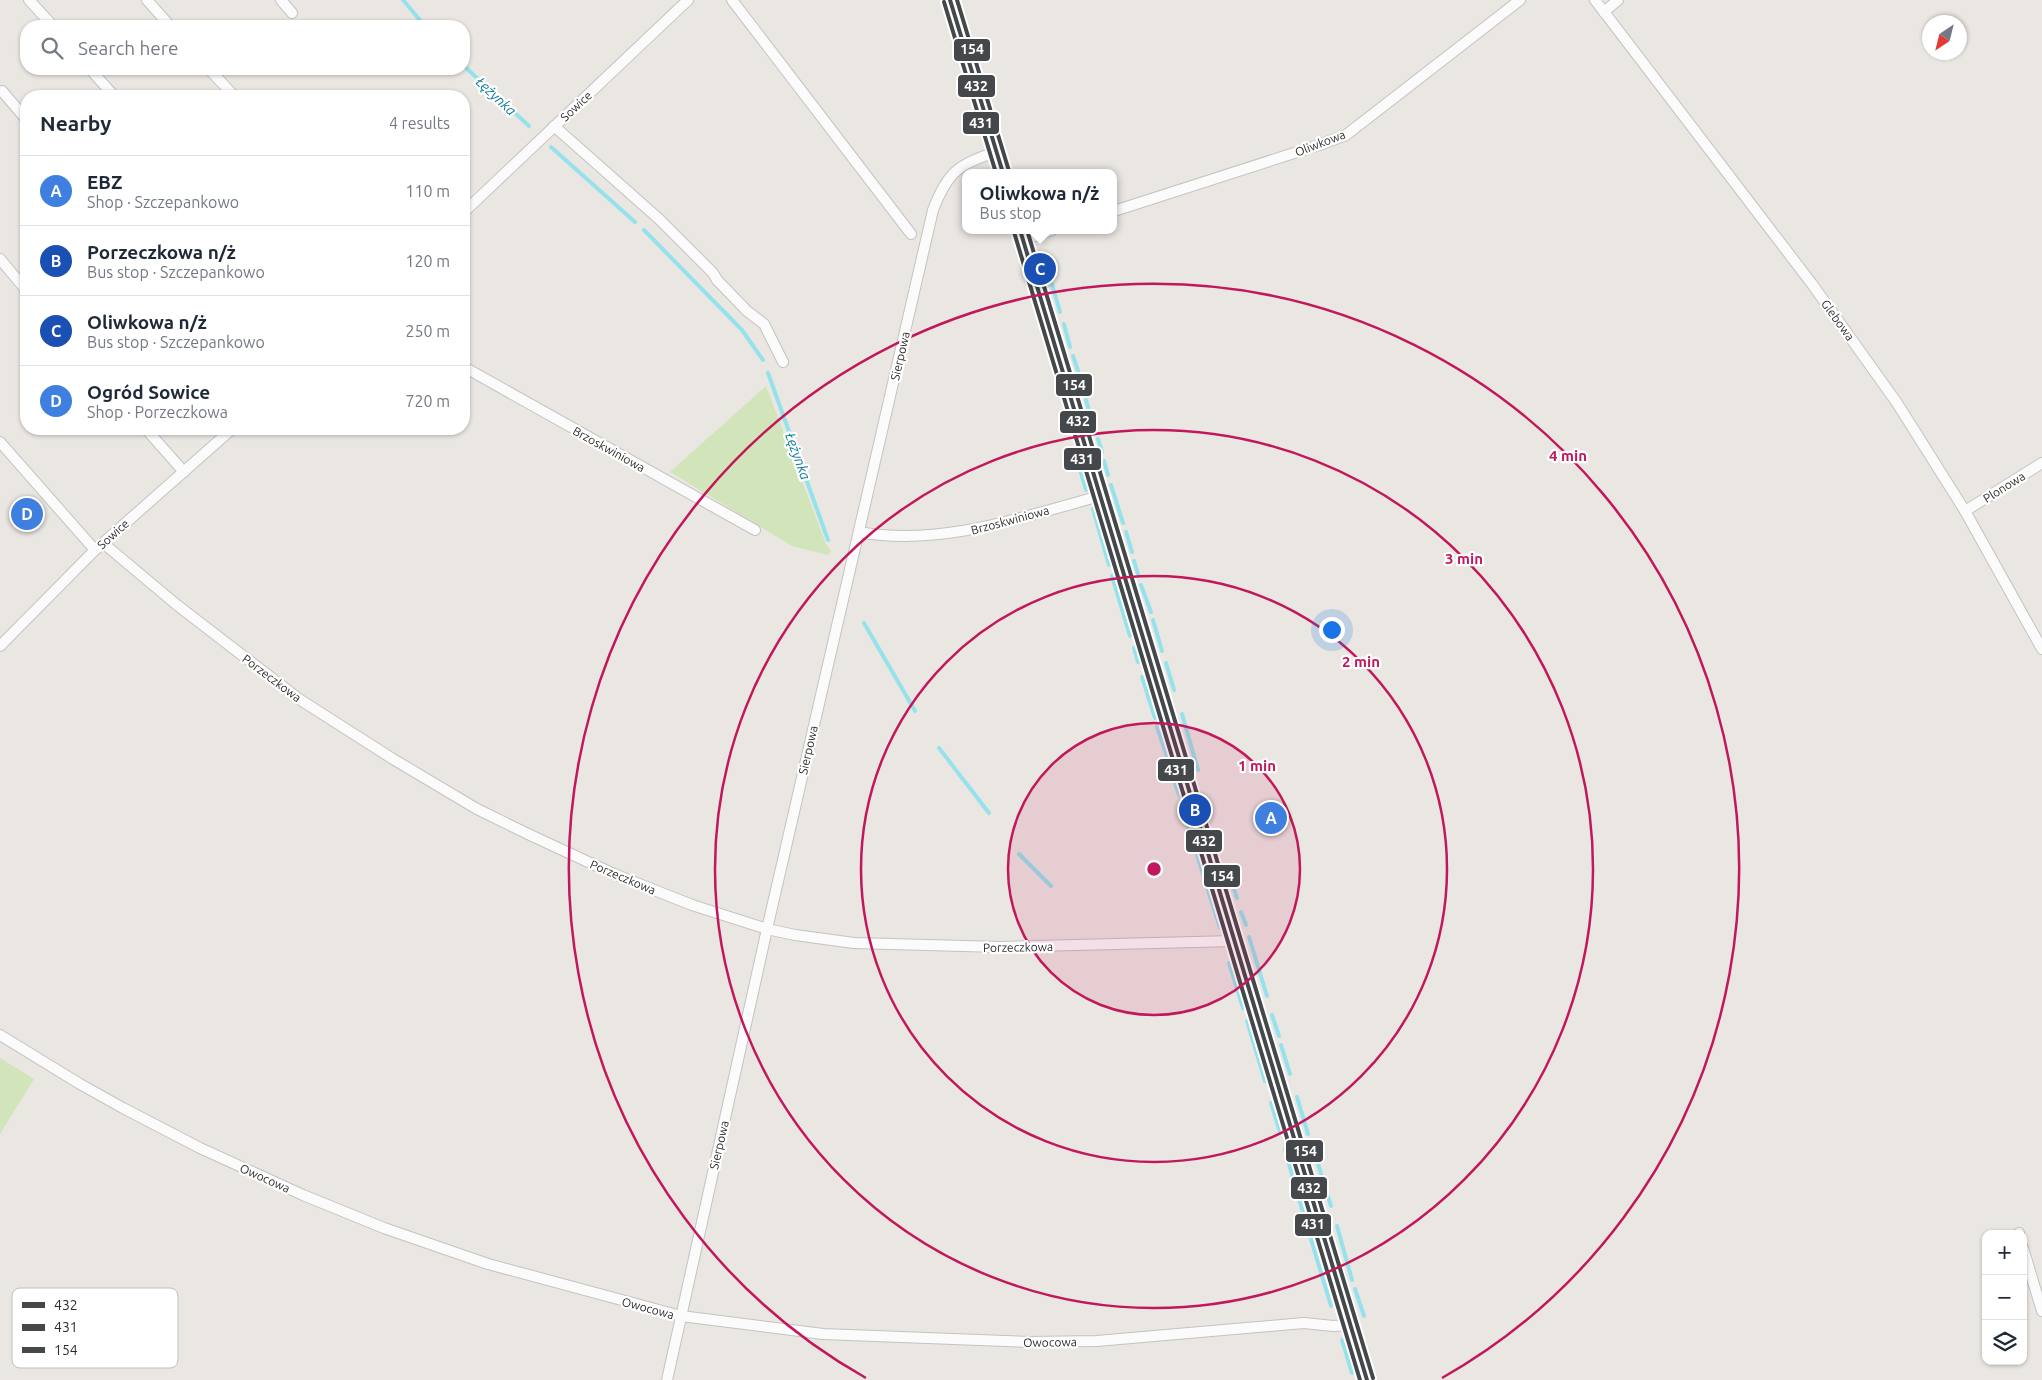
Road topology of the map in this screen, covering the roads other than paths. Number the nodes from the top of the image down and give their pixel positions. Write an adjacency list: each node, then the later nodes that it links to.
1 (30, 0): 12 (street)
2 (147, 0): 13 (street)
3 (281, 0): 11 (street)
4 (688, 0): 20 (street, Sowice)
5 (732, 0): 25 (street)
6 (950, 0): 21 (street)
7 (1520, 0): 24 (street, Oliwkowa)
8 (1595, 0): 10 (street, Glebowa)
9 (1618, 0): 10 (street)
10 (1604, 12): 37 (street, Glebowa)
11 (292, 13)
12 (47, 20)
13 (165, 20)
14 (95, 75): 16 (street)
15 (215, 75): 17 (street)
16 (109, 90)
17 (228, 90)
18 (2, 91): 19 (street)
19 (20, 112)
20 (554, 126): 23 (street, Sowice); 29 (street)
21 (996, 152): 22 (street); 39 (street, Sierpowa)
22 (1001, 169)
23 (470, 206)
24 (1117, 210)
25 (911, 234)
26 (1022, 235): 36 (street)
27 (0, 260): 28 (street)
28 (20, 283)
29 (783, 362)
30 (470, 370): 38 (street, Brzoskwiniowa)
31 (151, 435): 35 (street)
32 (225, 435): 35 (street, Sowice)
33 (0, 442): 40 (street, Porzeczkowa)
34 (2042, 463): 37 (street, Plonowa)
35 (184, 472): 40 (street, Sowice)
36 (1100, 496): 39 (street, Brzoskwiniowa); 44 (street)
37 (1965, 510): 42 (street, Glebowa)
38 (755, 530)
39 (859, 532): 43 (street, Sierpowa)
40 (99, 547): 41 (street, Sowice); 43 (street, Porzeczkowa)
41 (0, 646)
42 (2042, 649)
43 (767, 929): 44 (street, Porzeczkowa); 48 (street, Sierpowa)
44 (1234, 941): 49 (street)
45 (0, 1035): 48 (street, Owocowa)
46 (2027, 1261): 47 (street)
47 (2042, 1311)
48 (681, 1316): 49 (street, Owocowa); 50 (street, Sierpowa)
49 (1351, 1324): 51 (street)
50 (667, 1380)
51 (1367, 1380)

